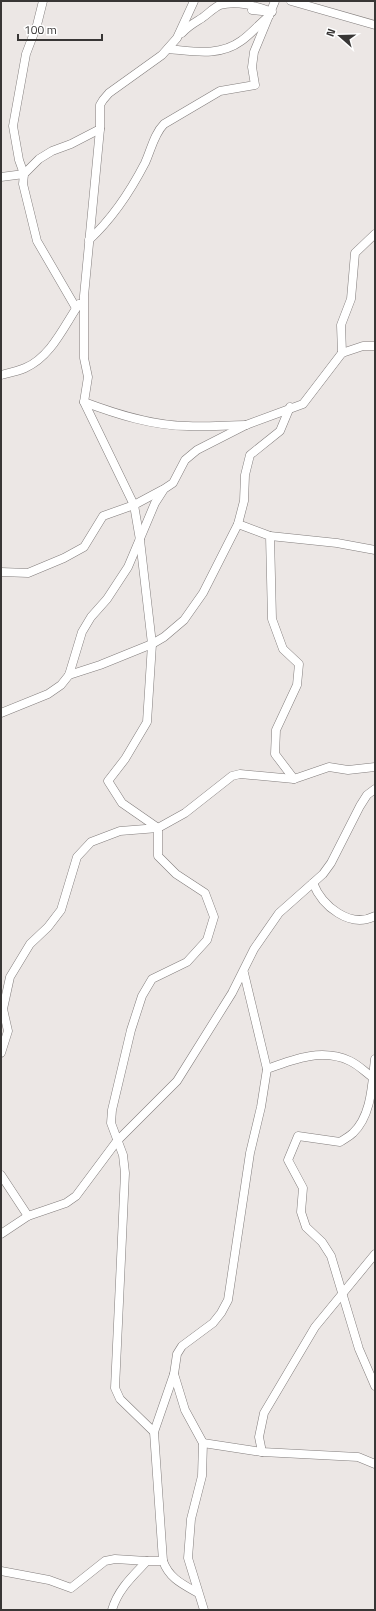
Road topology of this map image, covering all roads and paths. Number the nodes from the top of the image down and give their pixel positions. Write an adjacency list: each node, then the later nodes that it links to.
1 (43, 1): 11 (street)
2 (194, 1): 8 (street)
3 (276, 1): 6 (street)
4 (291, 1): 7 (street)
5 (252, 10): 6 (street)
6 (271, 14): 8 (street); 9 (street); 14 (street)
7 (375, 25)
8 (177, 38): 9 (street)
9 (168, 48): 10 (street)
10 (100, 129): 11 (street); 14 (street)
11 (24, 174): 12 (street); 16 (street)
12 (1, 177)
13 (375, 234): 18 (street)
14 (89, 240): 15 (street)
15 (84, 296): 16 (street); 20 (street)
16 (76, 308): 19 (street)
17 (375, 346): 18 (street)
18 (342, 353): 21 (street)
19 (1, 375)
20 (84, 402): 22 (street); 24 (street)
21 (290, 407): 22 (street); 25 (street)
22 (246, 424): 23 (street)
23 (164, 489): 24 (street); 27 (street)
24 (134, 506): 27 (street); 29 (street)
25 (238, 524): 26 (street); 30 (street)
26 (270, 536): 28 (street); 36 (street)
27 (140, 540): 30 (street); 31 (street)
28 (375, 550)
29 (1, 572)
30 (152, 644): 31 (street); 38 (street)
31 (69, 675): 32 (street)
32 (1, 713)
33 (375, 763): 35 (street)
34 (375, 767): 35 (street)
35 (364, 768): 36 (street)
36 (294, 779): 38 (street)
37 (375, 789): 39 (street)
38 (158, 828): 42 (street); 46 (street)
39 (313, 883): 40 (street); 41 (street)
40 (375, 916)
41 (244, 973): 44 (street); 46 (street)
42 (1, 1052)
43 (375, 1059): 45 (street)
44 (267, 1069): 45 (street); 52 (street)
45 (374, 1078): 51 (street)
46 (118, 1141): 48 (street); 54 (street)
47 (1, 1175): 48 (street)
48 (28, 1216): 49 (street)
49 (1, 1234)
50 (375, 1254): 51 (street)
51 (342, 1293): 53 (street); 56 (street)
52 (174, 1374): 54 (street); 55 (street)
53 (375, 1384)
54 (154, 1432): 59 (street)
55 (203, 1443): 56 (street); 61 (street)
56 (262, 1452): 57 (street)
57 (375, 1464)
58 (148, 1561): 59 (street); 60 (street); 62 (street)
59 (163, 1561): 61 (street)
60 (1, 1571)
61 (198, 1593): 63 (street)
62 (112, 1610)
63 (204, 1610)

